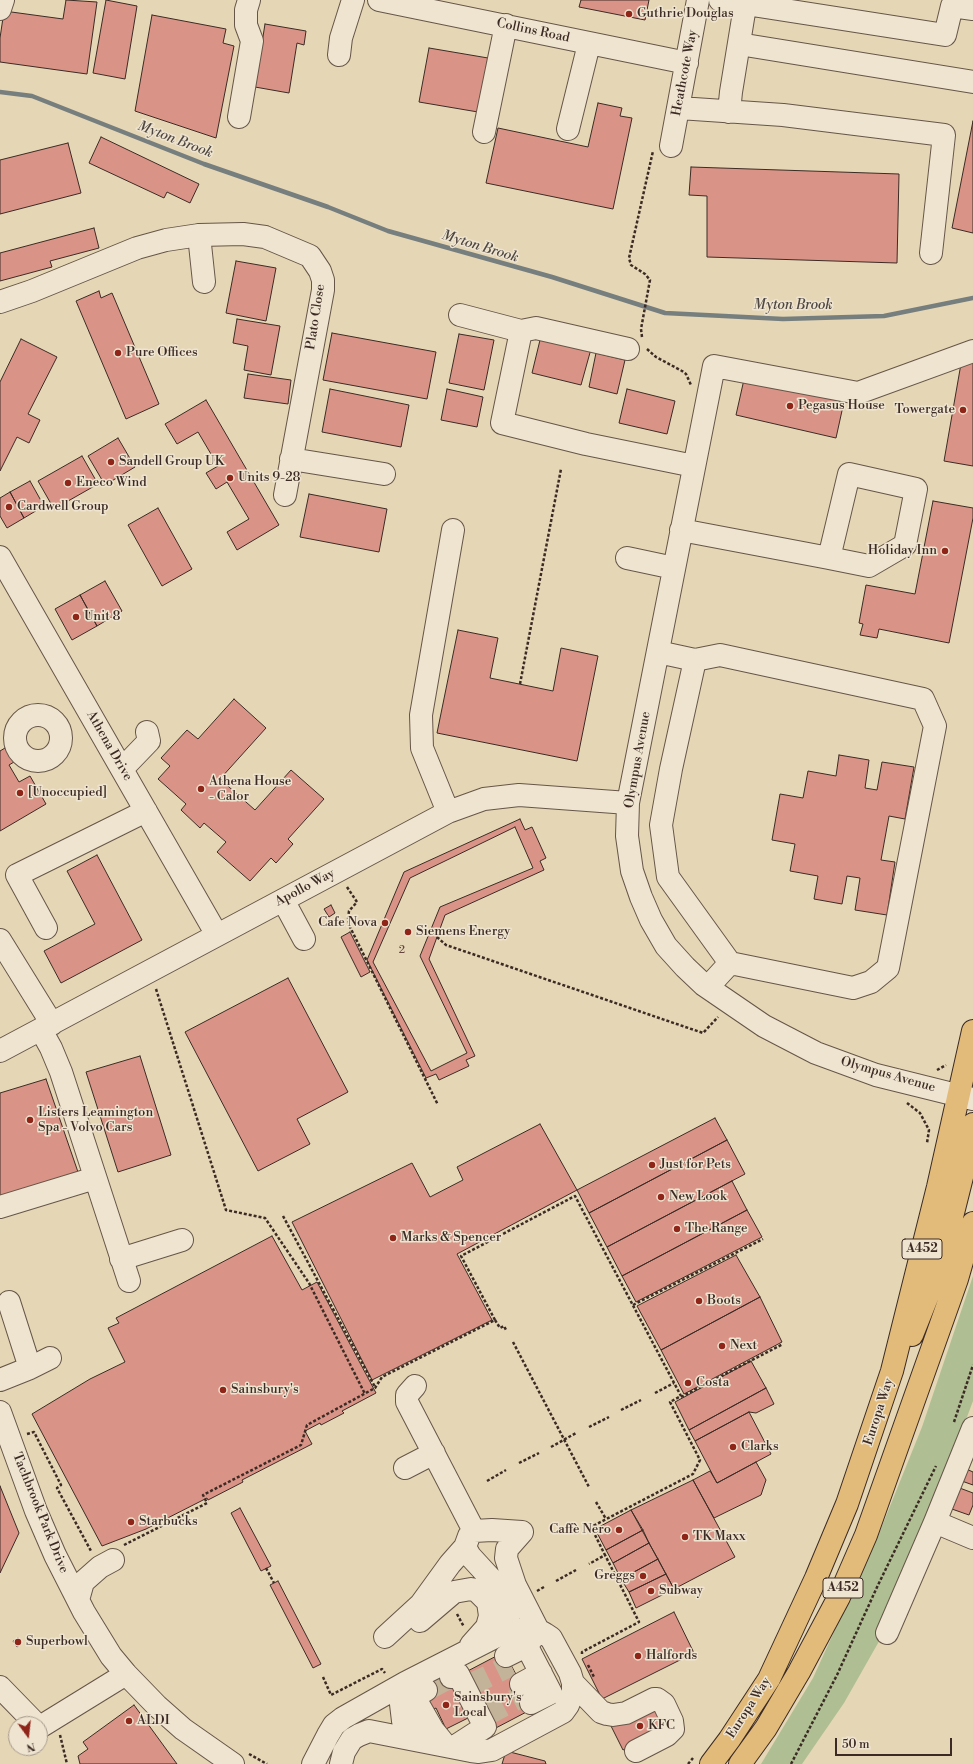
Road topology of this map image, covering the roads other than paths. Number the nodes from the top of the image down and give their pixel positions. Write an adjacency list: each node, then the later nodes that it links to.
1 (3, 0): 9 (street)
2 (249, 0): 18 (street)
3 (353, 0): 14 (street)
4 (379, 0): 8 (street, Collins Road)
5 (698, 0): 15 (street, Heathcote Way)
6 (720, 0): 7 (street)
7 (746, 2): 10 (street); 13 (street)
8 (409, 3): 11 (street, Collins Road)
9 (0, 9)
10 (973, 9)
11 (506, 25): 12 (street, Collins Road); 20 (street)
12 (589, 44): 15 (street, Collins Road); 19 (street)
13 (739, 44): 16 (street); 17 (street)
14 (339, 55)
15 (687, 63): 17 (street, Heathcote Way)
16 (973, 82)
17 (729, 112): 22 (street)
18 (239, 117)
19 (568, 129)
20 (484, 132)
21 (199, 235): 23 (street); 24 (street, Plato Close); 29 (street, Plato Close)
22 (931, 253)
23 (204, 282)
24 (0, 302)
25 (460, 315): 26 (street)
26 (521, 331): 27 (street); 30 (street)
27 (638, 345)
28 (973, 351): 30 (street, Olympus Avenue)
29 (291, 459): 31 (street); 32 (street, Plato Close)
30 (694, 466): 34 (street, Olympus Avenue)
31 (384, 474)
32 (284, 495)
33 (453, 530): 47 (street)
34 (681, 530): 37 (street); 38 (street, Olympus Avenue)
35 (0, 557): 41 (street, Athena Drive)
36 (627, 558): 38 (street)
37 (829, 558): 37 (street)
38 (674, 568): 39 (street, Olympus Avenue)
39 (658, 652): 40 (street); 45 (street, Olympus Avenue)
40 (696, 660): 53 (street); 53 (street)
41 (88, 710): 42 (street); 44 (street, Athena Drive)
42 (58, 726)
43 (148, 732): 44 (street)
44 (122, 769): 46 (street, Athena Drive)
45 (628, 803): 47 (street, Apollo Way); 54 (street, Olympus Avenue)
46 (146, 811): 49 (street); 50 (street, Athena Drive)
47 (448, 812): 48 (street, Apollo Way)
48 (283, 900): 50 (street, Apollo Way); 51 (street)
49 (46, 928)
50 (217, 935): 55 (street, Apollo Way)
51 (304, 939)
52 (0, 940): 55 (street)
53 (730, 964): 54 (street)
54 (708, 987): 58 (street, Olympus Avenue)
55 (46, 1027): 57 (street, Apollo Way); 60 (street)
56 (973, 1031): 58 (highway, Europa Way / A452)
57 (0, 1051)
58 (968, 1094): 69 (highway, Europa Way / A452)
59 (973, 1124): 69 (highway)
60 (95, 1178): 61 (street); 64 (street)
61 (0, 1208)
62 (973, 1223): 101 (highway, Europa Way / A452)
63 (182, 1240): 64 (street)
64 (121, 1259): 65 (street)
65 (129, 1281)
66 (9, 1302): 68 (street)
67 (50, 1358): 68 (street)
68 (30, 1368): 70 (street)
69 (892, 1371): 98 (highway, Europa Way / A452)
70 (0, 1380)
71 (415, 1386): 75 (street)
72 (0, 1412): 74 (street, Tachbrook Park Drive)
73 (962, 1427): 77 (street)
74 (11, 1441): 81 (street, Tachbrook Park Drive)
75 (434, 1453): 76 (street); 78 (street)
76 (405, 1468)
77 (936, 1522): 79 (street); 82 (street)
78 (476, 1534): 83 (street); 84 (street); 85 (street)
79 (973, 1538)
80 (116, 1553): 81 (street)
81 (78, 1600): 86 (street, Tachbrook Park Drive)
82 (887, 1633)
83 (501, 1634): 84 (street); 85 (street)
84 (462, 1654): 87 (street)
85 (536, 1659): 85 (street); 88 (street)
86 (126, 1674): 93 (street); 96 (street, Tachbrook Park Drive)
87 (405, 1683): 94 (street); 99 (street)
88 (573, 1683): 95 (street); 97 (street)
89 (0, 1687): 92 (street)
90 (426, 1690): 94 (street)
91 (474, 1703): 94 (street)
92 (28, 1716)
93 (48, 1722)
94 (439, 1741): 97 (street); 100 (street)
95 (636, 1751)
96 (239, 1758)
97 (480, 1758)
98 (704, 1759)
99 (313, 1764)
100 (341, 1764)
101 (740, 1764)

